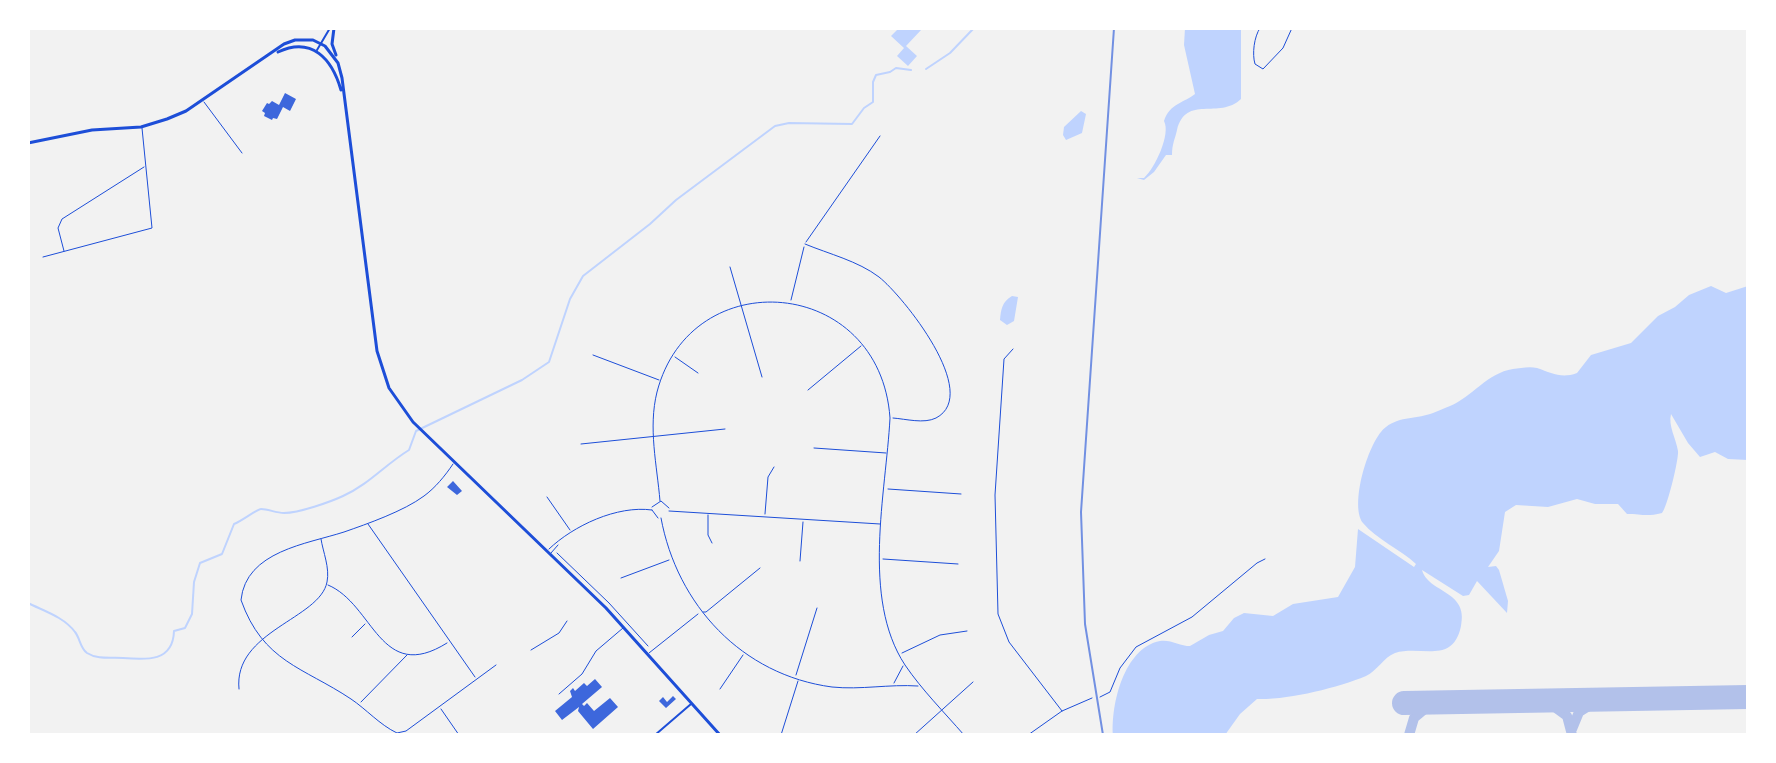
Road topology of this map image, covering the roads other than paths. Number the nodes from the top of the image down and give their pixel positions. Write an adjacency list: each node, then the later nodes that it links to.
1 (332, 28): 2 (main road); 5 (main road)
2 (321, 43): 3 (main road); 4 (main road); 5 (main road)
3 (317, 50): 4 (main road); 6 (main road)
4 (267, 58): 7 (main road)
5 (338, 63): 6 (main road)
6 (343, 98): 33 (main road)
7 (203, 100): 8 (main road); 11 (street)
8 (141, 127): 10 (main road); 12 (street)
9 (880, 136): 13 (street)
10 (28, 143)
11 (242, 153)
12 (146, 166): 14 (street); 14 (street)
13 (805, 244): 17 (street); 27 (street)
14 (64, 252): 15 (street)
15 (43, 257)
16 (730, 267): 18 (street)
17 (791, 303): 18 (street); 19 (street)
18 (741, 308): 22 (street); 24 (street)
19 (863, 345): 26 (street); 27 (street)
20 (1013, 349): 90 (street)
21 (593, 355): 25 (street)
22 (673, 356): 23 (street); 25 (street)
23 (698, 373)
24 (762, 377)
25 (661, 381): 29 (street)
26 (808, 390)
27 (890, 418): 32 (street)
28 (725, 429): 29 (street)
29 (654, 436): 30 (street); 38 (street)
30 (581, 444)
31 (814, 448): 32 (street)
32 (888, 454): 35 (street)
33 (454, 462): 45 (street); 50 (main road)
34 (774, 467): 42 (street)
35 (885, 489): 36 (street); 46 (street)
36 (961, 494)
37 (547, 497): 47 (street)
38 (660, 501): 39 (street); 40 (street)
39 (652, 510): 43 (street); 47 (street)
40 (669, 511): 41 (street); 43 (street)
41 (708, 512): 42 (street); 49 (street)
42 (765, 517): 44 (street)
43 (661, 518): 52 (street)
44 (804, 519): 46 (street); 54 (street)
45 (368, 522): 48 (street); 67 (street)
46 (882, 525): 51 (street)
47 (571, 532): 50 (street)
48 (320, 538): 58 (street); 66 (street)
49 (712, 543)
50 (548, 552): 63 (main road)
51 (880, 558): 55 (street); 72 (street)
52 (672, 559): 57 (street); 60 (street)
53 (1265, 559): 84 (street)
54 (800, 561)
55 (958, 564)
56 (760, 568): 60 (street)
57 (621, 578)
58 (326, 585): 62 (street); 66 (street)
59 (817, 608): 75 (street)
60 (701, 612): 69 (street); 71 (street)
61 (567, 621): 68 (street)
62 (367, 622): 65 (street); 70 (street)
63 (624, 627): 71 (main road); 83 (street)
64 (967, 631): 72 (street)
65 (352, 637)
66 (263, 638): 81 (street); 87 (street)
67 (450, 642): 70 (street); 76 (street)
68 (531, 650)
69 (744, 653): 75 (street); 82 (street)
70 (408, 654): 87 (street)
71 (647, 654): 86 (main road)
72 (899, 654): 74 (street)
73 (496, 665): 76 (street)
74 (905, 665): 79 (street); 80 (street)
75 (795, 678): 77 (street)
76 (476, 679): 88 (street)
77 (799, 679): 79 (street); 94 (street)
78 (973, 682): 89 (street)
79 (893, 685): 80 (street)
80 (920, 686): 89 (street)
81 (239, 689)
82 (720, 689)
83 (559, 694)
84 (1100, 697)
85 (1092, 698): 90 (street)
86 (692, 703): 92 (main road); 93 (main road)
87 (359, 704): 88 (street)
88 (439, 707): 91 (street)
89 (942, 710): 95 (street); 96 (street)
90 (1062, 711): 97 (street)
91 (459, 735)
92 (655, 735)
93 (720, 735)
94 (781, 735)
95 (914, 735)
96 (964, 735)
97 (1028, 735)

